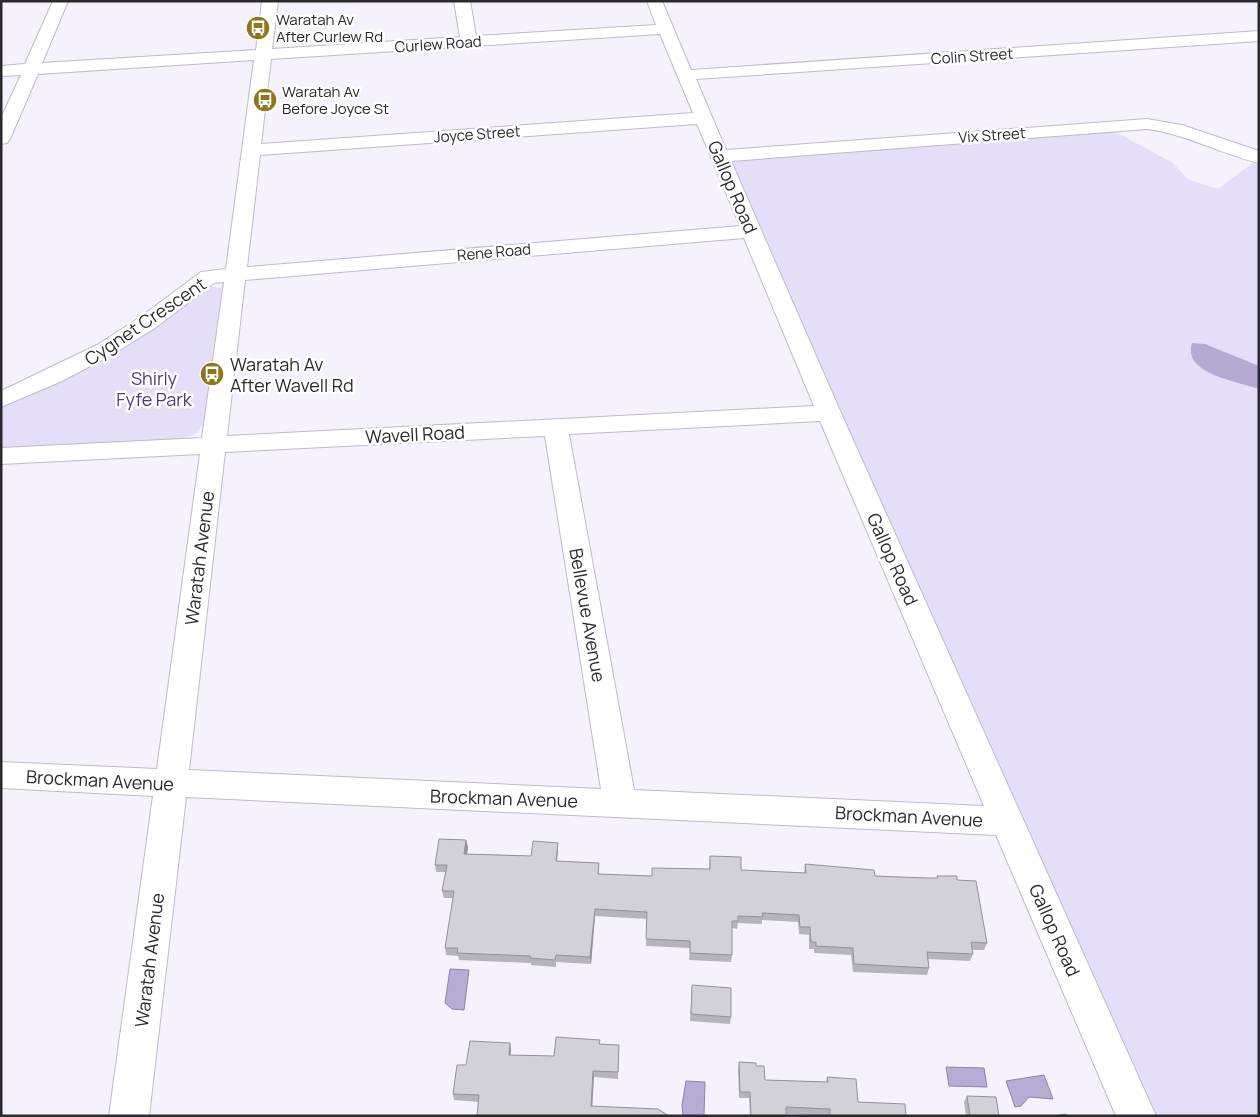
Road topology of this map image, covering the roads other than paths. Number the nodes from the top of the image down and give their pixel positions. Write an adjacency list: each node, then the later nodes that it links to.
1 (62, 1): 9 (street)
2 (270, 1): 8 (street, Waratah Avenue)
3 (462, 1): 7 (street)
4 (654, 1): 5 (street, Gallop Road)
5 (666, 29): 7 (street, Curlew Road); 11 (street, Gallop Road)
6 (1259, 36): 11 (street, Colin Street)
7 (468, 42): 8 (street, Curlew Road)
8 (263, 54): 9 (street, Curlew Road); 14 (street, Waratah Avenue)
9 (32, 69): 10 (street, Curlew Road); 13 (street)
10 (1, 71)
11 (686, 75): 12 (street, Gallop Road)
12 (703, 118): 14 (street, Joyce Street); 15 (street, Gallop Road)
13 (1, 139)
14 (251, 150): 18 (street, Waratah Avenue)
15 (720, 156): 16 (street, Vix Street); 17 (street, Gallop Road)
16 (1259, 157)
17 (752, 231): 18 (street, Rene Road); 20 (street, Gallop Road)
18 (236, 274): 19 (street, Cygnet Crescent); 22 (street, Waratah Avenue)
19 (1, 400)
20 (829, 413): 21 (street, Wavell Road); 27 (street, Gallop Road)
21 (556, 428): 22 (street, Wavell Road); 26 (street, Bellevue Avenue)
22 (213, 445): 23 (street, Wavell Road); 25 (street, Waratah Avenue)
23 (1, 456)
24 (1, 775): 25 (street, Brockman Avenue)
25 (172, 784): 26 (street, Brockman Avenue); 28 (street, Waratah Avenue)
26 (620, 803): 27 (street, Brockman Avenue)
27 (1007, 821): 29 (street, Gallop Road)
28 (129, 1116)
29 (1136, 1116)

